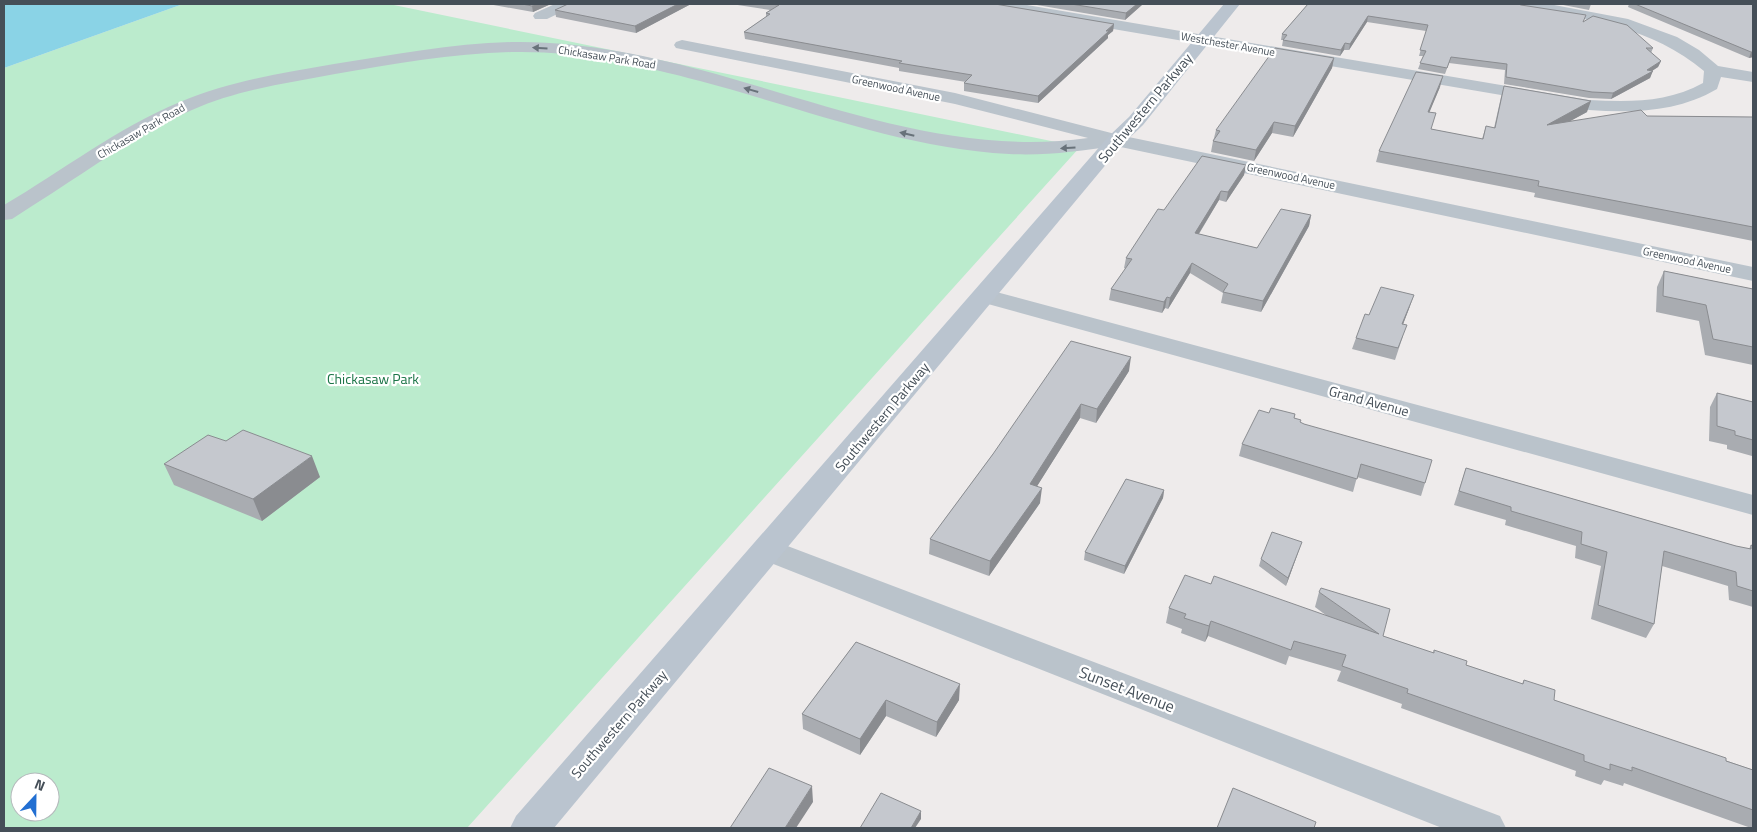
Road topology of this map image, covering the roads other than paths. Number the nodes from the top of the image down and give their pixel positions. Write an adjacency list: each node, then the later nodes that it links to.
1 (567, 4): 5 (street)
2 (995, 4): 6 (street, Westchester Avenue)
3 (1232, 4): 6 (street, Southwestern Parkway)
4 (1519, 4): 8 (street)
5 (541, 16)
6 (1202, 40): 8 (street, Westchester Avenue); 10 (street, Southwestern Parkway)
7 (682, 45): 10 (street, Greenwood Avenue)
8 (1713, 70): 9 (street)
9 (1753, 77)
10 (1116, 140): 11 (street, Chickasaw Park Road, one-way to 11); 12 (street, Greenwood Avenue); 13 (street, Southwestern Parkway)
11 (4, 214)
12 (1753, 274)
13 (985, 296): 14 (street, Grand Avenue); 15 (street, Southwestern Parkway)
14 (1753, 505)
15 (768, 550): 16 (street, Sunset Avenue); 17 (street, Southwestern Parkway)
16 (1446, 821): 18 (street, Sunset Avenue)
17 (530, 828)
18 (1486, 828)

